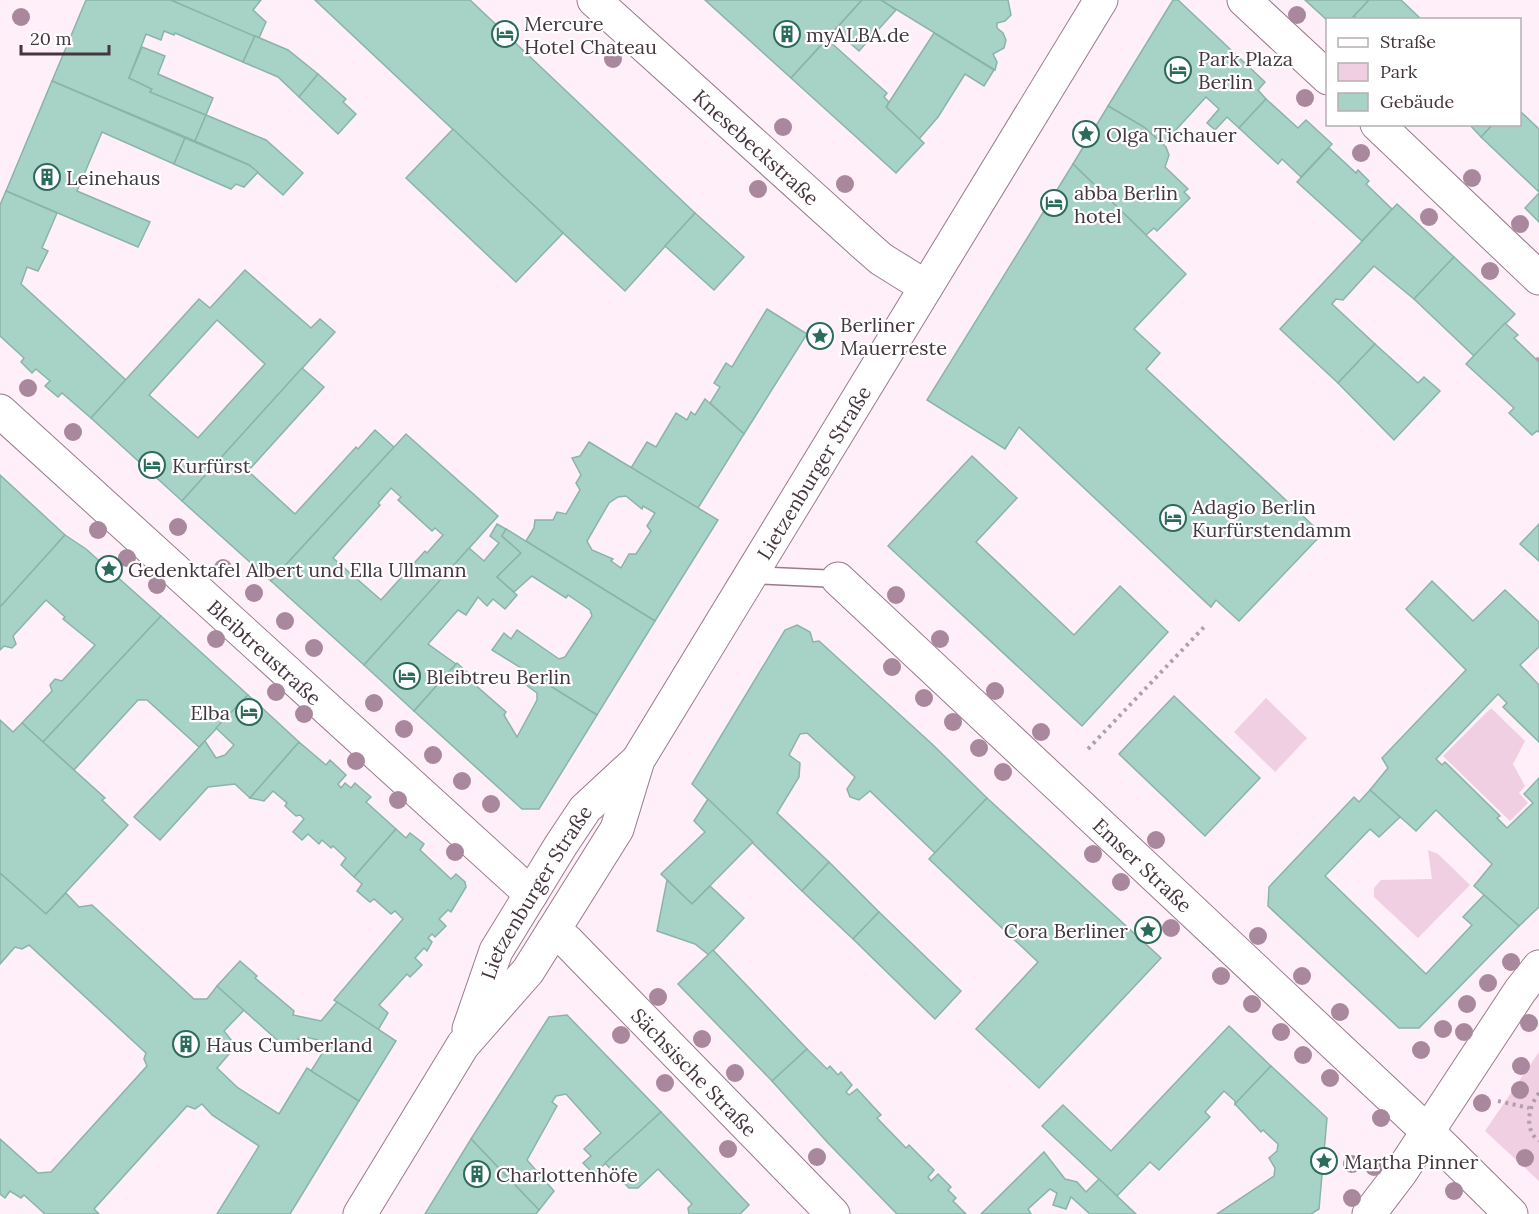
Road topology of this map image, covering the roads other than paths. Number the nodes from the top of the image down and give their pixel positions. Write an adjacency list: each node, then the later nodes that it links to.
1 (594, 0): 7 (street, Knesebeckstraße)
2 (1101, 0): 7 (street, Lietzenburger Straße)
3 (1244, 0): 4 (street)
4 (1326, 76)
5 (1379, 126): 6 (street)
6 (1539, 278)
7 (926, 287): 9 (street, Lietzenburger Straße)
8 (0, 411): 12 (street, Bleibtreustraße)
9 (750, 575): 10 (lane, Emser Straße); 11 (street, Lietzenburger Straße)
10 (838, 579): 16 (street, Emser Straße)
11 (638, 760): 12 (street, Lietzenburger Straße); 13 (street, Lietzenburger Straße)
12 (531, 894): 15 (street, Lietzenburger Straße)
13 (553, 931): 15 (street, Lietzenburger Straße); 18 (street, Sächsische Straße)
14 (1539, 967): 16 (street)
15 (463, 1045): 17 (street, Lietzenburger Straße)
16 (1427, 1131): 19 (street); 20 (street, Emser Straße)
17 (360, 1214)
18 (833, 1214)
19 (1370, 1214)
20 (1512, 1214)

